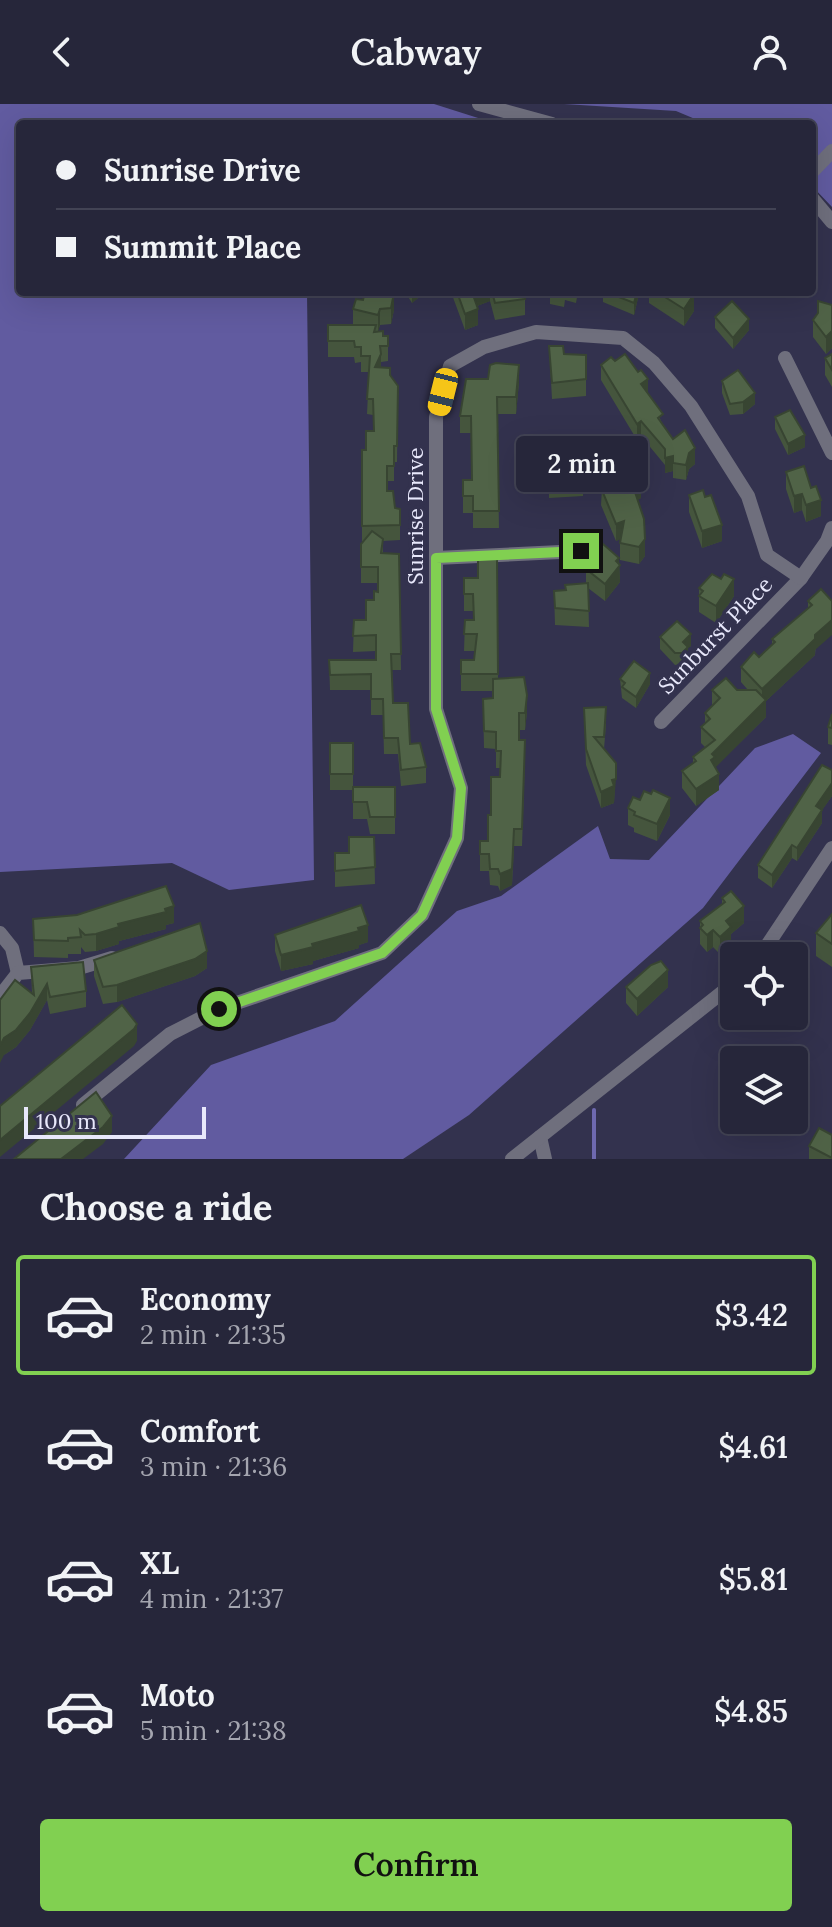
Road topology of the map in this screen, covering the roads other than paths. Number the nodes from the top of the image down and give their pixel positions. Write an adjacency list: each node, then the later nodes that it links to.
1 (479, 104): 2 (street)
2 (537, 120)
3 (832, 151): 4 (street)
4 (816, 168)
5 (816, 203): 6 (street)
6 (832, 222)
7 (785, 358): 8 (street)
8 (832, 453)
9 (832, 528): 12 (street)
10 (581, 551): 11 (street)
11 (436, 558): 12 (street, Sunrise Drive); 21 (street, Sunrise Drive)
12 (801, 578): 13 (street, Sunburst Place)
13 (661, 722)
14 (832, 848): 16 (street)
15 (0, 933): 18 (street)
16 (769, 942)
17 (134, 950): 18 (street)
18 (18, 973): 20 (street)
19 (720, 994): 22 (street)
20 (0, 996)
21 (76, 1110)
22 (540, 1137): 23 (street); 24 (street)
23 (512, 1159)
24 (545, 1159)

